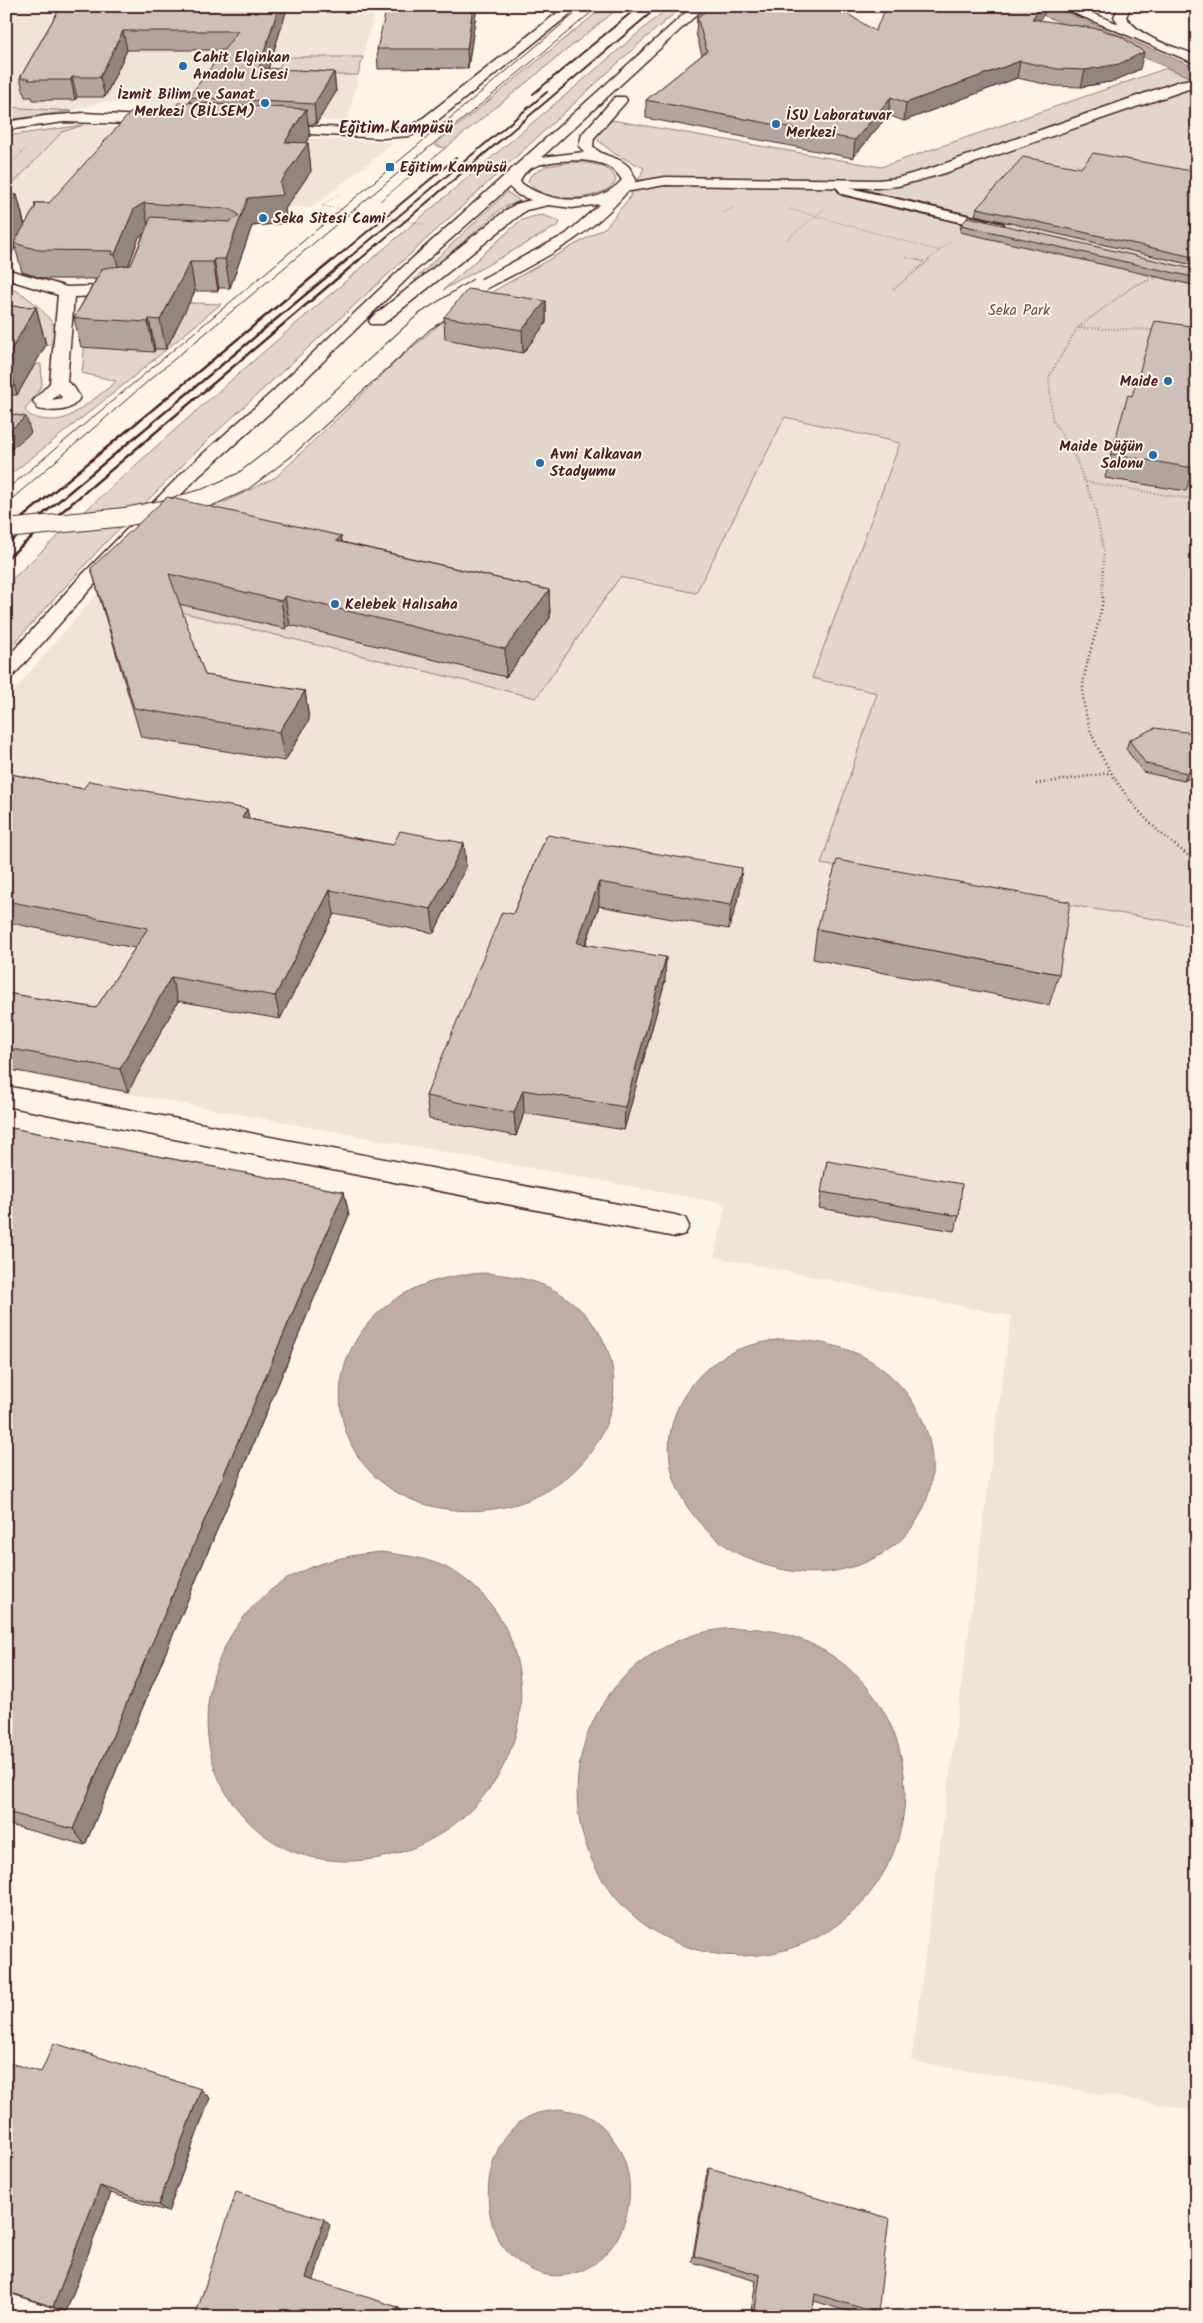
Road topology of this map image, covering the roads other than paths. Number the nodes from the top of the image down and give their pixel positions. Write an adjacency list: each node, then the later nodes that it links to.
1 (574, 6): 12 (main road)
2 (700, 6): 6 (main road)
3 (1063, 6): 5 (main road)
4 (1125, 6): 7 (main road)
5 (1085, 10): 7 (main road)
6 (678, 26): 13 (main road); 14 (main road)
7 (1140, 37): 8 (main road)
8 (1197, 60)
9 (1193, 78): 17 (main road)
10 (171, 121): 11 (main road)
11 (6, 126)
12 (260, 127)
13 (596, 159): 14 (main road); 15 (main road)
14 (518, 171): 19 (main road); 27 (main road)
15 (625, 171): 16 (main road); 18 (main road)
16 (665, 181): 17 (main road); 18 (main road)
17 (843, 188): 20 (street)
18 (621, 191): 19 (main road); 21 (main road)
19 (554, 202): 21 (main road); 27 (main road)
20 (1011, 230)
21 (580, 232): 28 (main road, bridge)
22 (20, 258): 24 (main road)
23 (136, 272): 25 (main road)
24 (9, 274): 25 (main road)
25 (66, 292): 26 (main road)
26 (58, 384)
27 (277, 397): 29 (main road)
28 (6, 529)
29 (6, 672)
30 (6, 1096): 31 (main road)
31 (675, 1226)

